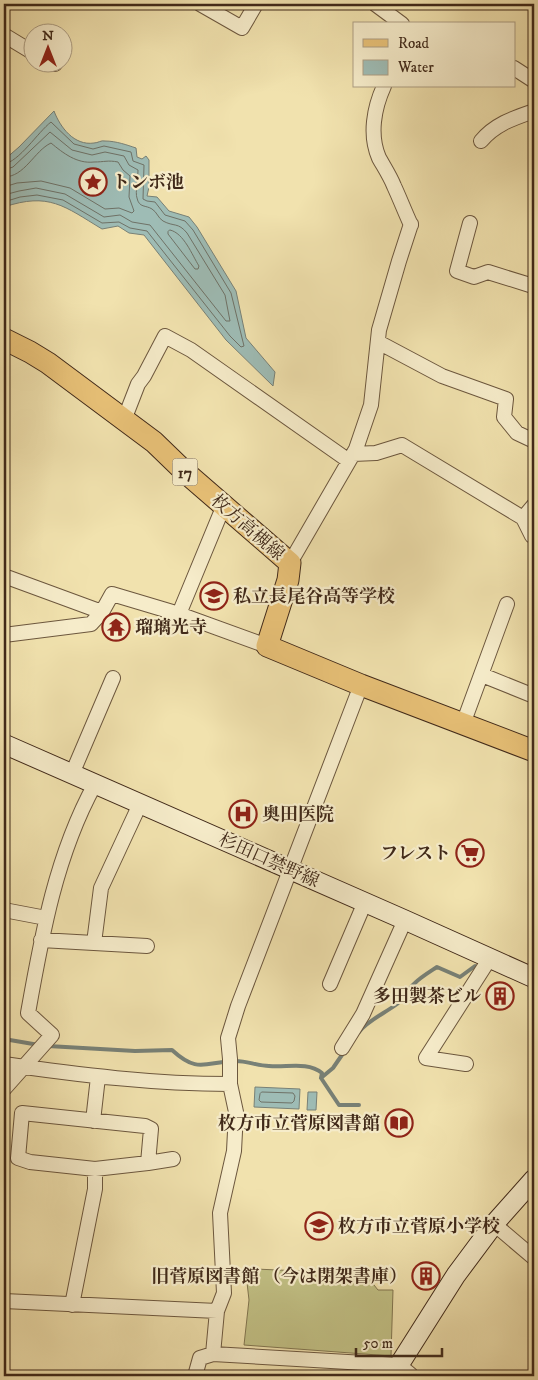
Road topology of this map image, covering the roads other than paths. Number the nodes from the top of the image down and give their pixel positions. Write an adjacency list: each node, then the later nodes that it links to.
1 (200, 4): 2 (street)
2 (256, 4)
3 (378, 5): 4 (street)
4 (399, 22)
5 (4, 35): 6 (street)
6 (22, 46)
7 (516, 69): 8 (street)
8 (534, 81)
9 (383, 88): 15 (street)
10 (534, 111): 11 (street)
11 (481, 141)
12 (470, 223): 13 (street)
13 (534, 282)
14 (4, 339): 16 (main road, 枚方高槻線 / 17)
15 (378, 342): 17 (street); 18 (street)
16 (124, 420): 18 (street); 19 (main road, 枚方高槻線 / 17)
17 (534, 442)
18 (351, 458): 21 (street); 23 (street)
19 (224, 505): 23 (main road, 枚方高槻線 / 17); 27 (street)
20 (534, 505): 21 (street)
21 (523, 518): 22 (street)
22 (532, 536)
23 (290, 563): 29 (main road, 枚方高槻線)
24 (4, 576): 26 (street)
25 (507, 604): 30 (street)
26 (102, 612): 27 (street); 28 (street)
27 (179, 614): 29 (street)
28 (4, 635)
29 (267, 646): 32 (main road)
30 (482, 676): 33 (street); 34 (street)
31 (113, 678): 37 (street)
32 (361, 685): 34 (main road); 40 (street)
33 (534, 696)
34 (463, 724): 36 (main road)
35 (4, 744): 37 (main road, 杉田口禁野線)
36 (534, 751)
37 (72, 774): 38 (main road, 杉田口禁野線)
38 (95, 784): 39 (main road, 杉田口禁野線); 43 (street)
39 (140, 804): 40 (main road, 杉田口禁野線); 46 (street)
40 (290, 870): 41 (main road, 杉田口禁野線); 56 (street)
41 (365, 902): 44 (main road, 杉田口禁野線); 50 (street)
42 (4, 910): 43 (street)
43 (46, 918): 45 (street)
44 (405, 920): 48 (main road, 杉田口禁野線); 51 (street)
45 (41, 940): 46 (street); 54 (street)
46 (94, 943): 47 (street)
47 (147, 946)
48 (490, 958): 49 (main road, 杉田口禁野線); 53 (street)
49 (534, 978)
50 (330, 984)
51 (342, 1048)
52 (4, 1064): 54 (street)
53 (466, 1064)
54 (23, 1067): 55 (street); 57 (street)
55 (98, 1077): 56 (street); 58 (street)
56 (230, 1084): 67 (street)
57 (4, 1089)
58 (93, 1121): 60 (street); 61 (street)
59 (173, 1159): 60 (street)
60 (148, 1163): 61 (street)
61 (95, 1169): 66 (street)
62 (530, 1188): 63 (main road)
63 (494, 1224): 64 (street); 69 (main road)
64 (534, 1258)
65 (4, 1301): 66 (street)
66 (72, 1305): 67 (street)
67 (217, 1311): 68 (street)
68 (213, 1354): 69 (street); 70 (street)
69 (400, 1372)
70 (195, 1376)

